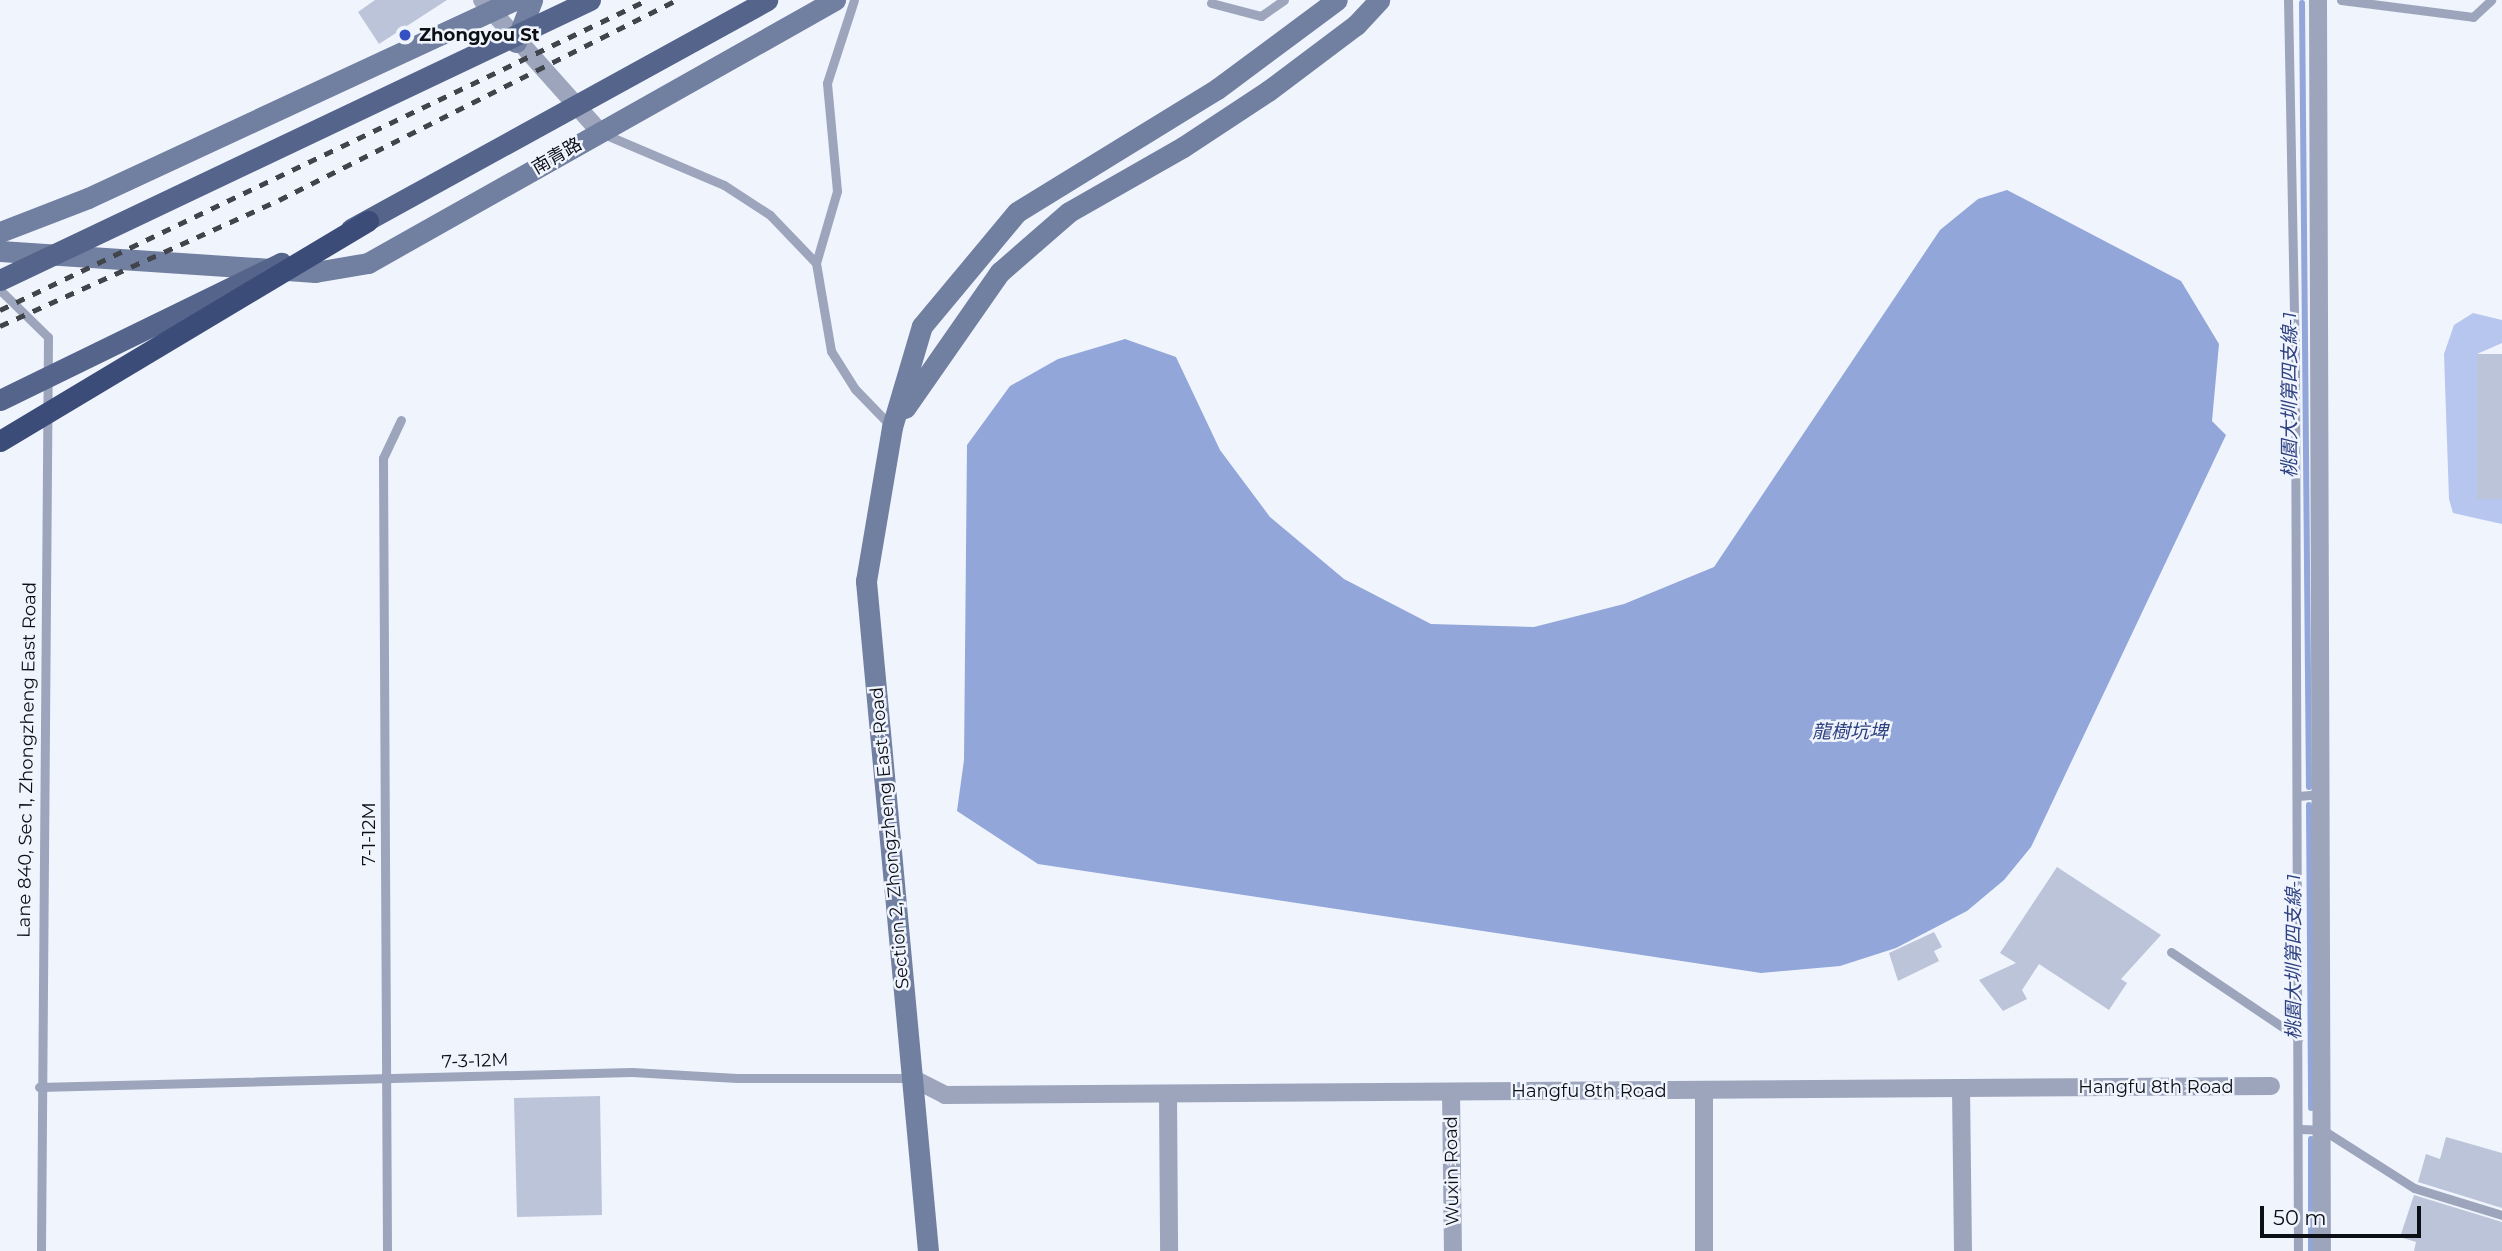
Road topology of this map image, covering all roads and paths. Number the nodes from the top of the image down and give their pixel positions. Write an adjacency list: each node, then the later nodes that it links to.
1 (514, 0): 14 (main road)
2 (532, 0): 16 (main road)
3 (590, 0): 23 (main road, bridge)
4 (767, 0): 18 (main road, 南青路, bridge)
5 (835, 0): 17 (main road, 南青路)
6 (854, 0): 22 (lane)
7 (1284, 0): 15 (lane)
8 (1338, 0): 27 (main road, Section 2, Zhongzheng East Road)
9 (1379, 0): 27 (main road, Section 2, Zhongzheng East Road)
10 (2288, 0): 30 (lane)
11 (2318, 0): 29 (street)
12 (2342, 0): 13 (lane)
13 (2491, 0)
14 (487, 3): 16 (street); 19 (main road)
15 (1211, 4)
16 (516, 42): 17 (street)
17 (600, 131): 21 (main road, 南青路); 22 (lane)
18 (368, 221): 25 (main road, 南青路, bridge); 28 (highway, bridge)
19 (26, 222): 20 (main road); 21 (main road)
20 (0, 232)
21 (10, 252)
22 (816, 263): 27 (lane)
23 (0, 280)
24 (0, 290): 36 (lane, Lane 840, Sec 1, Zhongzheng East Road)
25 (0, 400)
26 (401, 420): 34 (lane, 7-1-12M)
27 (892, 427): 33 (main road, Section 2, Zhongzheng East Road)
28 (0, 441)
29 (2322, 794): 30 (lane); 42 (street)
30 (2298, 796): 32 (lane)
31 (2171, 952): 32 (lane)
32 (2299, 1038): 41 (lane)
33 (912, 1078): 34 (lane, 7-3-12M); 40 (street, Hangfu 8th Road); 46 (main road, Section 2, Zhongzheng East Road)
34 (386, 1079): 36 (lane, 7-3-12M); 45 (lane, 7-1-12M)
35 (2271, 1086): 37 (street, Hangfu 8th Road)
36 (39, 1087): 44 (lane, Lane 840, Sec 1, Zhongzheng East Road)
37 (1961, 1088): 38 (street, Hangfu 8th Road); 50 (street)
38 (1704, 1090): 39 (street, Hangfu 8th Road); 49 (street)
39 (1451, 1091): 40 (street, Hangfu 8th Road); 48 (street, Wuxin Road)
40 (1168, 1094): 47 (street)
41 (2299, 1129): 42 (lane); 51 (lane)
42 (2323, 1130): 43 (lane); 52 (street)
43 (2502, 1215)
44 (41, 1251)
45 (387, 1251)
46 (928, 1251)
47 (1170, 1251)
48 (1453, 1251)
49 (1704, 1251)
50 (1963, 1251)
51 (2298, 1251)
52 (2322, 1251)

